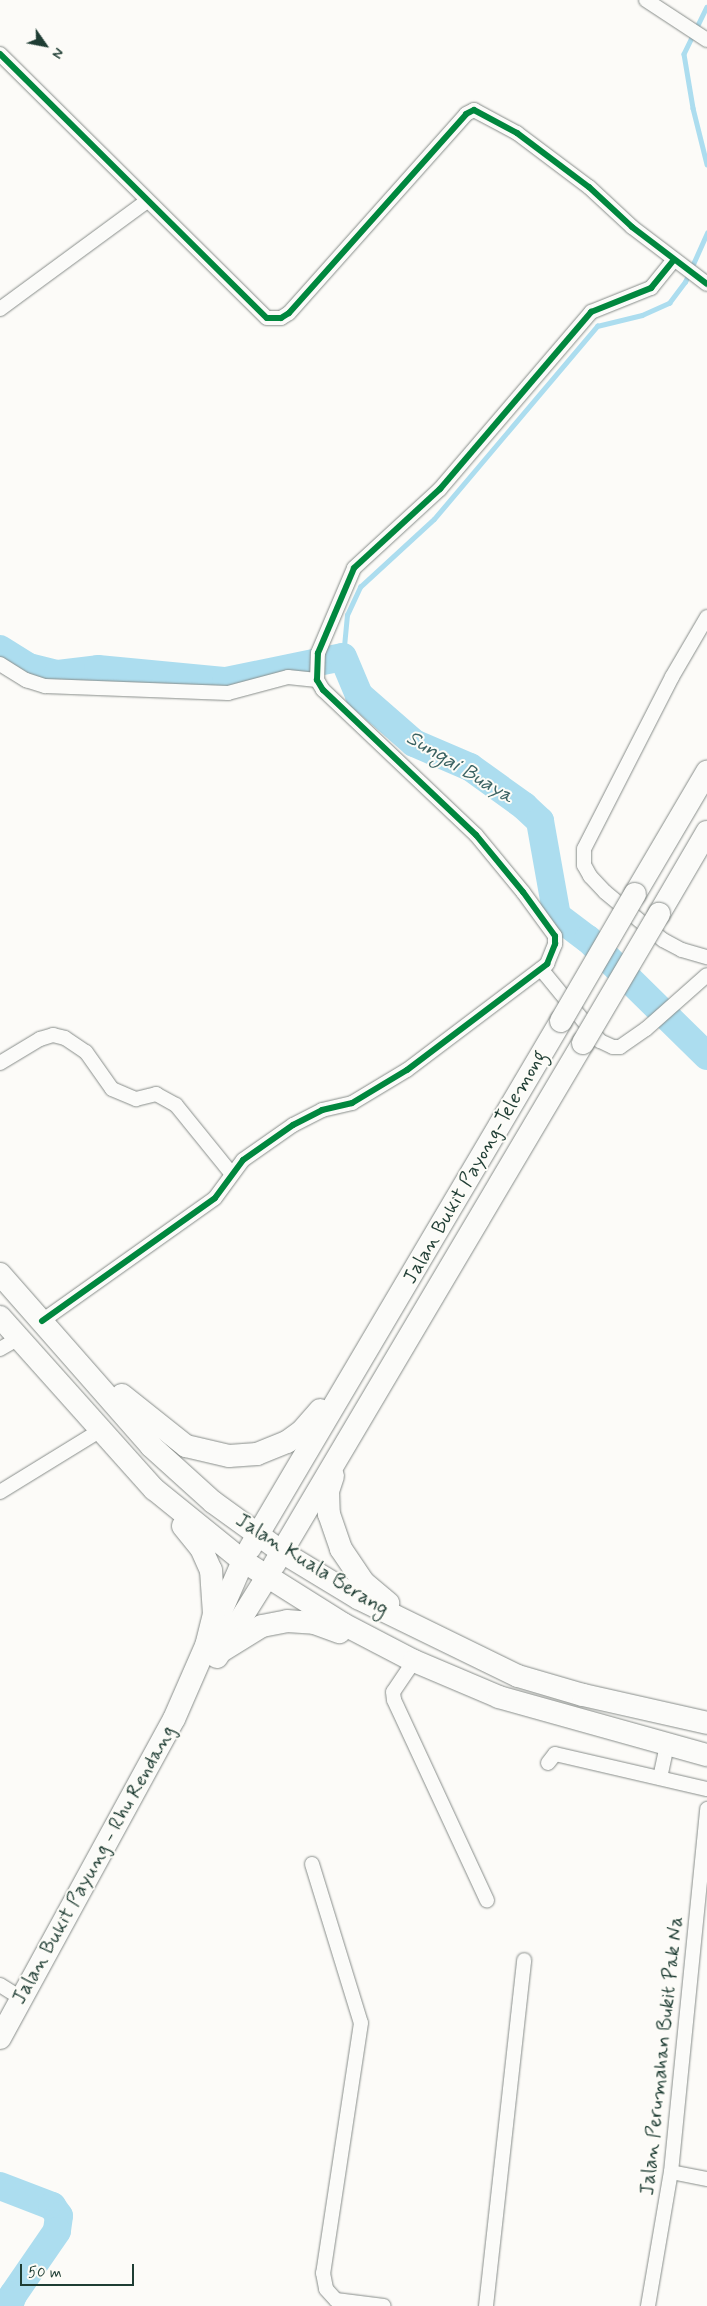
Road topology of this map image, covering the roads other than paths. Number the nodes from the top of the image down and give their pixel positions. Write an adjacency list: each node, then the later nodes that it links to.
1 (646, 0): 2 (street)
2 (707, 40)
3 (0, 54): 4 (street)
4 (147, 201): 5 (street); 7 (street)
5 (676, 262): 6 (street); 10 (street)
6 (707, 284)
7 (0, 309)
8 (707, 617): 13 (street)
9 (0, 664): 10 (street)
10 (316, 675): 14 (street)
11 (707, 772): 19 (main road, Jalan Bukit Payong-Telemong, bridge)
12 (707, 832): 25 (main road, Jalan Bukit Payong-Telemong, bridge)
13 (707, 957)
14 (541, 969): 15 (street); 17 (street)
15 (707, 975)
16 (0, 1063): 17 (street)
17 (231, 1173): 21 (street)
18 (0, 1274): 21 (main road, Jalan Kuala Berang)
19 (400, 1293): 23 (main road); 28 (main road, Jalan Bukit Payong-Telemong)
20 (0, 1317): 22 (main road, Jalan Kuala Berang)
21 (42, 1321): 23 (main road, Jalan Kuala Berang)
22 (10, 1344): 24 (main road, Jalan Kuala Berang)
23 (65, 1349): 28 (main road, Jalan Kuala Berang)
24 (99, 1430): 26 (main road, Jalan Kuala Berang); 27 (street)
25 (339, 1456): 29 (main road, Jalan Bukit Payong-Telemong); 32 (main road)
26 (154, 1489): 30 (main road, Jalan Kuala Berang); 33 (main road)
27 (0, 1492)
28 (258, 1535): 29 (main road, Jalan Kuala Berang); 30 (main road, Jalan Bukit Payong-Telemong)
29 (282, 1552): 31 (main road, Jalan Bukit Payong-Telemong); 32 (main road, Jalan Kuala Berang)
30 (243, 1561): 31 (main road, Jalan Kuala Berang); 33 (main road, Jalan Bukit Payong-Telemong)
31 (267, 1577): 33 (main road, Jalan Bukit Payong-Telemong); 34 (main road, Jalan Kuala Berang)
32 (428, 1634): 35 (main road, Jalan Kuala Berang)
33 (213, 1648): 34 (main road); 46 (main road, Jalan Bukit Payung - Rhu Rendang)
34 (414, 1662): 36 (main road, Jalan Kuala Berang); 43 (street)
35 (707, 1723)
36 (667, 1746): 37 (main road, Jalan Kuala Berang); 39 (street)
37 (707, 1755)
38 (548, 1763): 39 (street)
39 (660, 1778): 40 (street)
40 (707, 1789)
41 (707, 1809): 48 (street, Jalan Perumahan Bukit Pak Na)
42 (312, 1864): 50 (street)
43 (487, 1900)
44 (524, 1960): 51 (street)
45 (0, 1985): 46 (street)
46 (21, 1998): 47 (main road, Jalan Bukit Payung - Rhu Rendang)
47 (0, 2038)
48 (671, 2172): 49 (street); 52 (street, Jalan Perumahan Bukit Pak Na)
49 (707, 2179)
50 (384, 2306)
51 (486, 2306)
52 (648, 2306)

